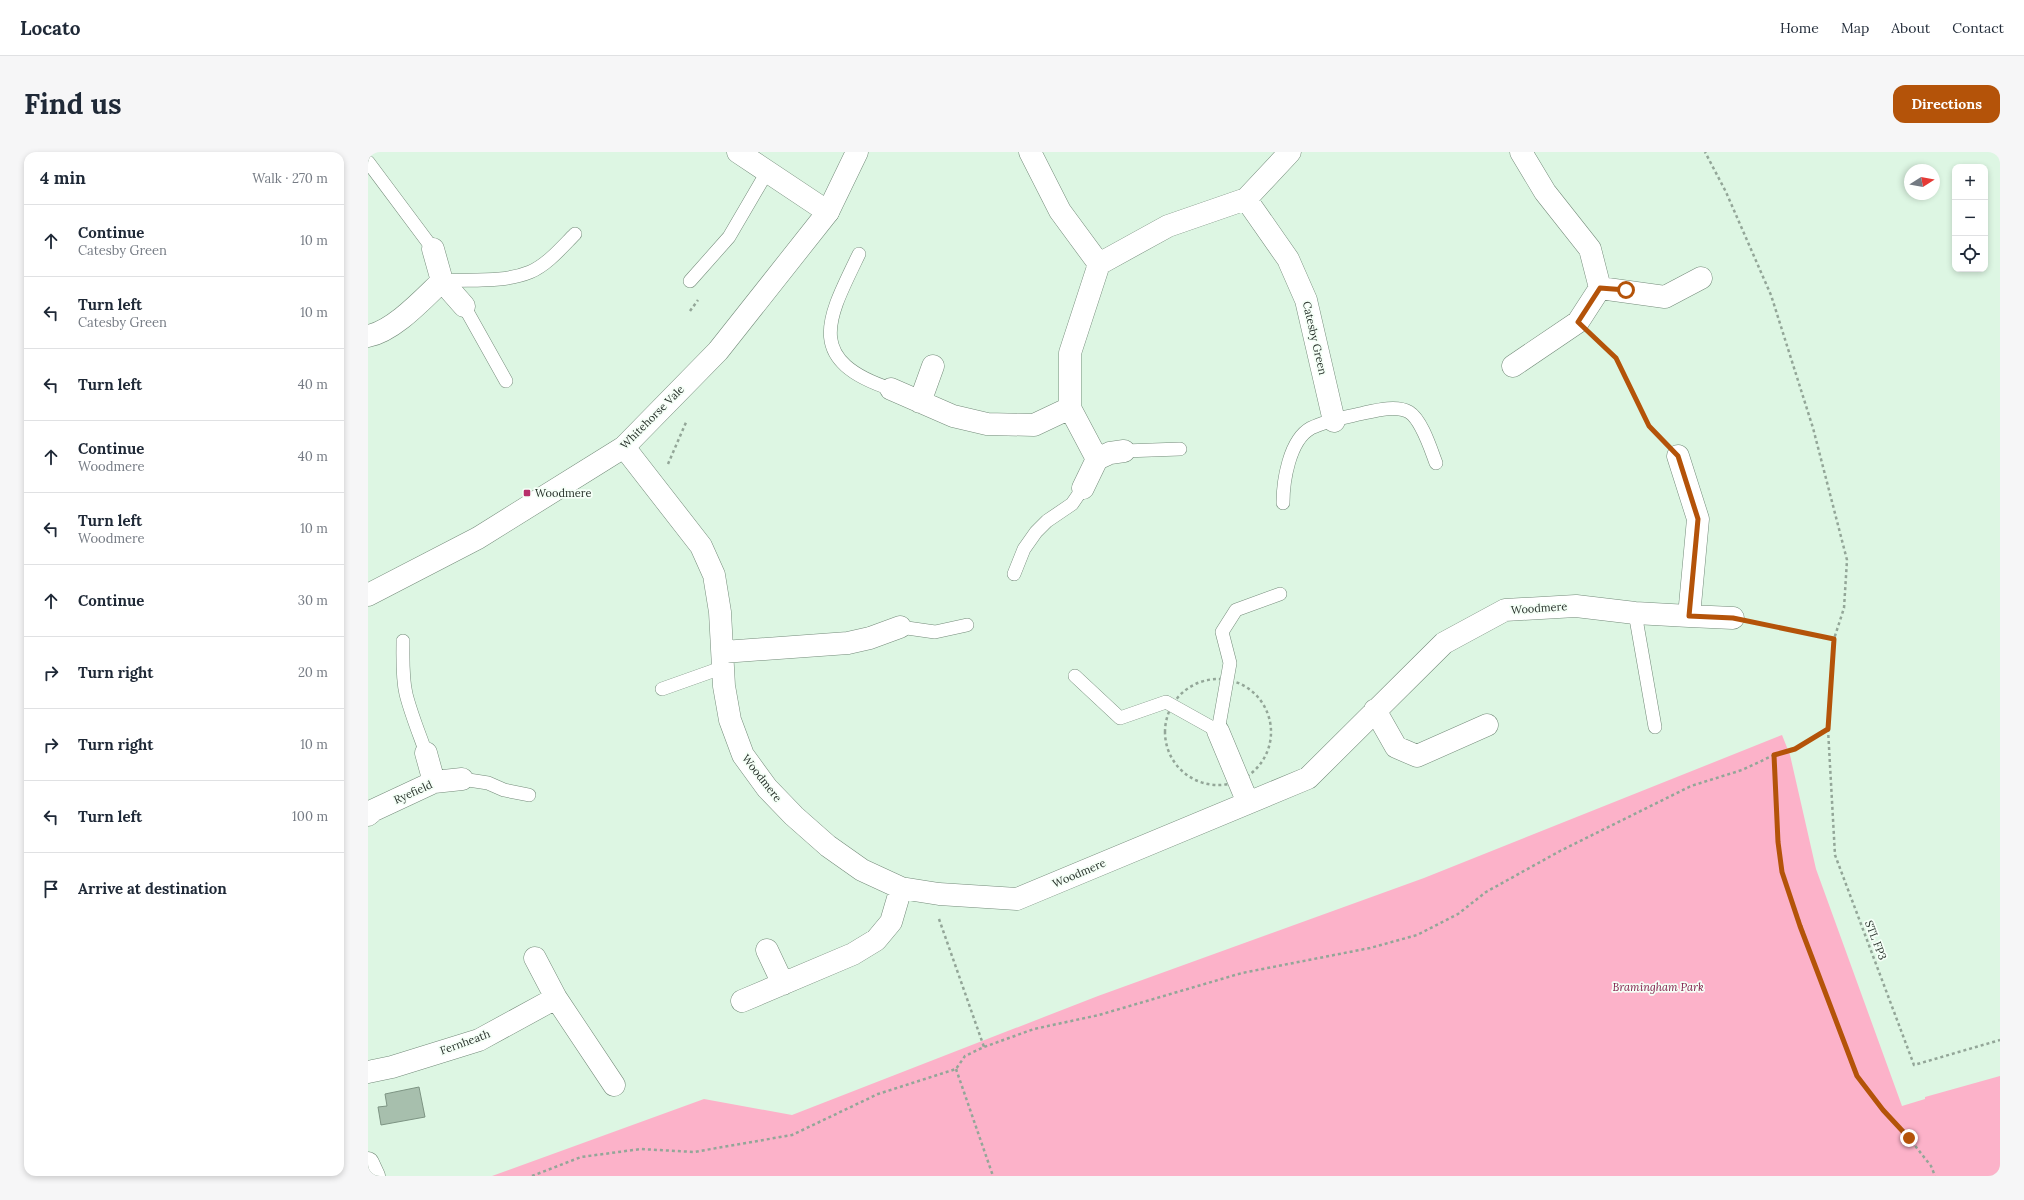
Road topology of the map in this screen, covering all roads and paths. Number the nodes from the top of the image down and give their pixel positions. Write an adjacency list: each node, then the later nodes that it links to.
1 (738, 152): 8 (street)
2 (857, 152): 10 (street, Whitehorse Vale)
3 (1030, 152): 14 (street)
4 (1290, 152): 9 (street)
5 (1521, 152): 18 (street)
6 (1705, 152): 45 (path)
7 (368, 162): 12 (lane)
8 (767, 172): 10 (street); 17 (lane)
9 (1246, 199): 14 (street); 28 (street, Catesby Green)
10 (828, 212): 29 (street, Whitehorse Vale)
11 (575, 234): 16 (lane)
12 (433, 249): 16 (street)
13 (859, 254): 25 (lane)
14 (1099, 264): 27 (street)
15 (1701, 278): 18 (street)
16 (442, 281): 19 (street); 21 (street)
17 (690, 281)
18 (1600, 288): 20 (street)
19 (464, 306): 24 (lane)
20 (1578, 322): 23 (street); 32 (path)
21 (368, 336)
22 (932, 366): 26 (street)
23 (1513, 366)
24 (506, 381)
25 (890, 389): 26 (street)
26 (920, 402): 27 (street)
27 (1070, 408): 33 (street)
28 (1334, 421): 34 (lane); 36 (lane)
29 (624, 447): 39 (street, Whitehorse Vale); 47 (street, Woodmere)
30 (1180, 449): 31 (lane)
31 (1124, 451): 33 (street)
32 (1678, 456): 41 (street)
33 (1097, 459): 35 (street)
34 (1436, 463)
35 (1084, 488): 37 (lane)
36 (1283, 503)
37 (1014, 574)
38 (1280, 594): 54 (lane)
39 (368, 595)
40 (1635, 613): 41 (street, Woodmere); 50 (street, Woodmere); 52 (lane)
41 (1689, 616): 42 (street, Woodmere)
42 (1733, 618): 45 (path)
43 (967, 625): 44 (lane)
44 (900, 627): 47 (street)
45 (1834, 639): 53 (path)
46 (403, 641): 55 (lane)
47 (724, 659): 49 (lane); 62 (street, Woodmere)
48 (1075, 676): 54 (lane)
49 (662, 689)
50 (1375, 710): 51 (street); 60 (street, Woodmere)
51 (1487, 725)
52 (1655, 727)
53 (1828, 729): 56 (path); 69 (path, STL FP3)
54 (1218, 731): 60 (street)
55 (426, 753): 58 (street)
56 (1774, 755): 70 (path); 78 (path)
57 (462, 778): 58 (street, Ryefield); 59 (lane)
58 (434, 782): 61 (street, Ryefield)
59 (529, 795)
60 (1248, 802): 63 (street, Woodmere)
61 (368, 815)
62 (901, 888): 63 (street, Woodmere); 66 (street)
63 (939, 894): 70 (path)
64 (767, 950): 66 (street)
65 (535, 958): 67 (street)
66 (783, 984): 68 (street)
67 (556, 998): 72 (street, Fernheath); 73 (street)
68 (742, 1002)
69 (2000, 1040)
70 (984, 1047): 71 (path)
71 (956, 1069): 76 (path); 77 (path)
72 (368, 1072)
73 (614, 1085)
74 (368, 1163): 75 (street)
75 (374, 1176)
76 (532, 1176)
77 (993, 1176)
78 (1935, 1176)

